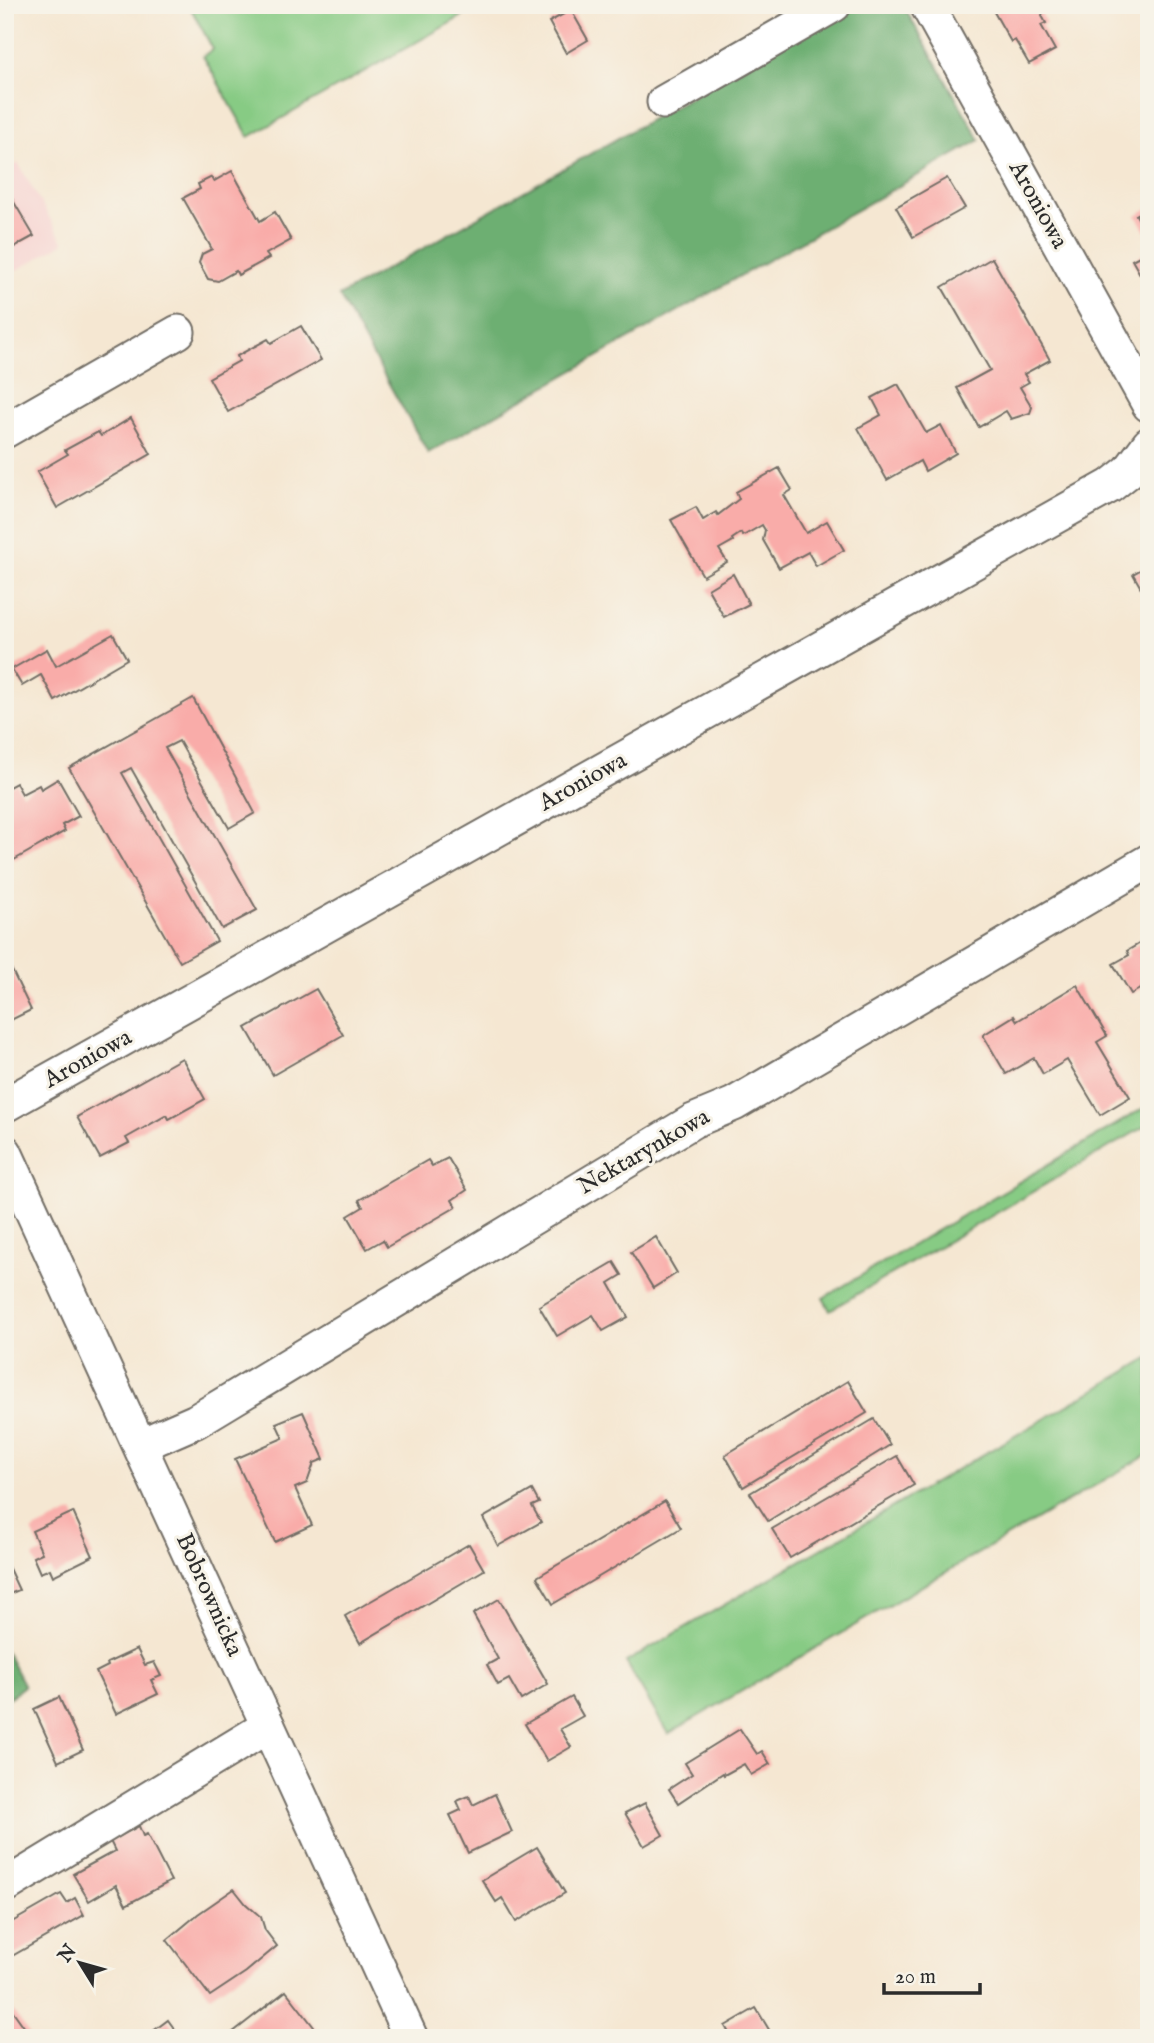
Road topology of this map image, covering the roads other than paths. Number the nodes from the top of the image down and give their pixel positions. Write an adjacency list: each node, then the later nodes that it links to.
1 (834, 5): 3 (street)
2 (927, 5): 5 (street, Aroniowa)
3 (664, 102)
4 (178, 332): 6 (street)
5 (1149, 405)
6 (5, 431)
7 (1149, 444): 9 (street, Aroniowa)
8 (1149, 861): 11 (street, Nektarynkowa)
9 (5, 1105)
10 (5, 1152): 11 (street, Bobrownicka)
11 (141, 1445): 12 (street, Bobrownicka)
12 (268, 1726): 13 (street); 14 (street, Bobrownicka)
13 (5, 1886)
14 (411, 2038)

